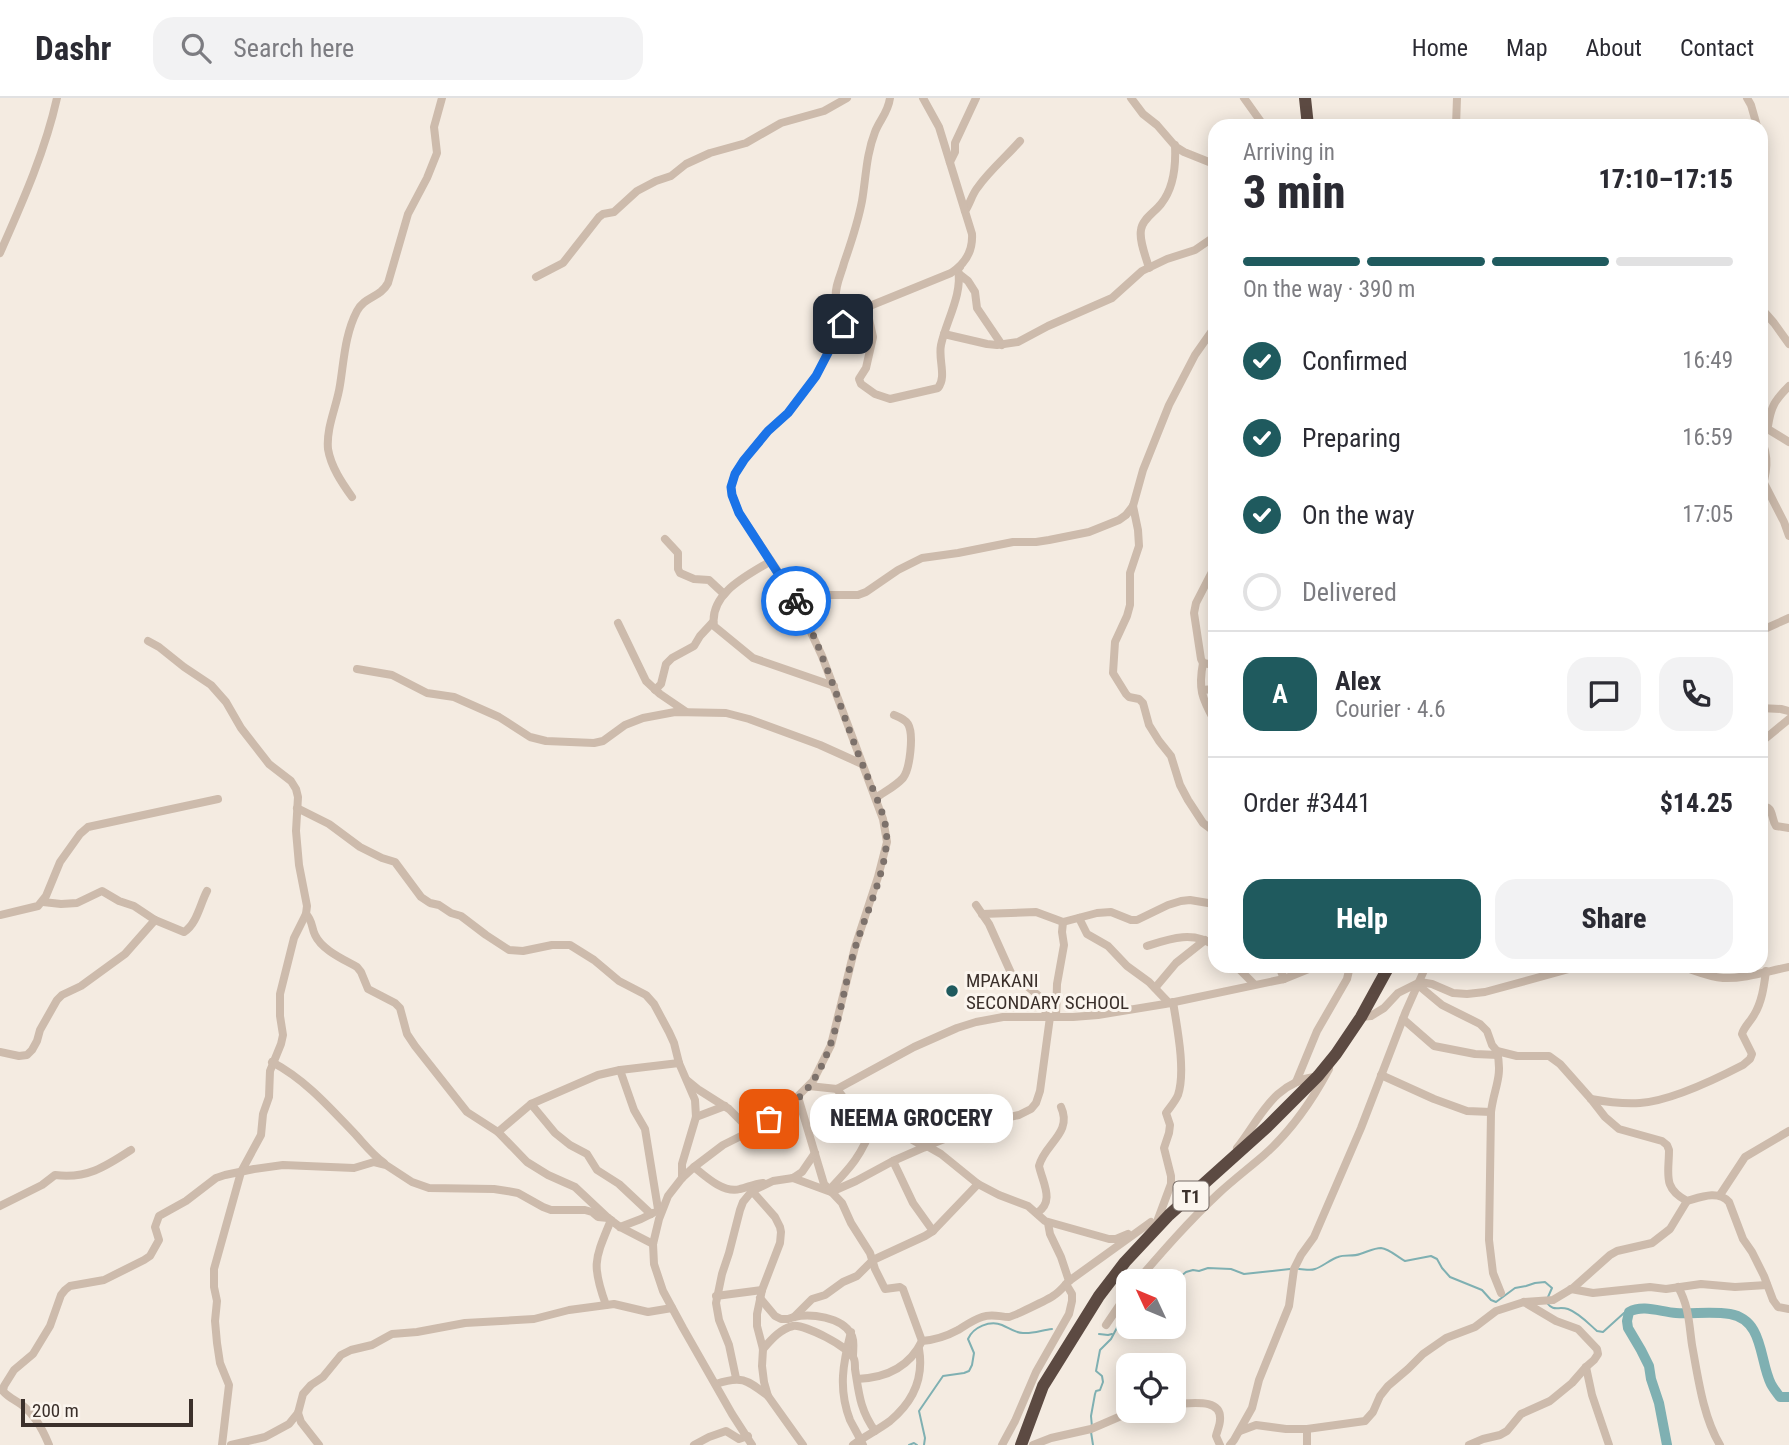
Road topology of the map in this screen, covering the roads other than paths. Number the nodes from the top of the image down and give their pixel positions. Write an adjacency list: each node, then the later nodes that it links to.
1 (57, 98): 22 (street)
2 (442, 98): 38 (street)
3 (846, 98): 25 (street)
4 (890, 98): 27 (street)
5 (923, 98): 18 (street)
6 (976, 98): 18 (street)
7 (1131, 98): 17 (street)
8 (1244, 98): 12 (street)
9 (1305, 98): 13 (highway)
10 (1747, 98): 15 (street)
11 (1456, 99): 14 (street)
12 (1259, 119)
13 (1307, 119)
14 (1456, 119)
15 (1755, 119)
16 (1020, 141): 20 (street)
17 (1175, 145): 19 (street); 23 (street)
18 (950, 162): 20 (street)
19 (1208, 162)
20 (965, 211): 24 (street)
21 (1208, 241): 23 (street)
22 (0, 253)
23 (1149, 268): 32 (street)
24 (960, 270): 26 (street); 29 (street); 32 (street)
25 (536, 277)
26 (866, 306): 27 (street); 29 (street)
27 (849, 315): 42 (street)
28 (1768, 316): 31 (street)
29 (944, 334): 32 (street)
30 (1208, 337): 39 (street)
31 (1789, 344)
32 (1002, 345)
33 (1789, 387): 34 (street)
34 (1768, 416)
35 (1768, 434): 36 (street)
36 (1789, 442)
37 (1768, 491): 40 (street)
38 (352, 497)
39 (1133, 506): 44 (street); 70 (street)
40 (1789, 536)
41 (665, 538): 45 (street)
42 (771, 561): 44 (street); 45 (street)
43 (1208, 580): 51 (street)
44 (790, 591): 54 (street)
45 (724, 594): 47 (street)
46 (1789, 618): 49 (street)
47 (713, 622): 54 (street); 56 (street)
48 (618, 623): 56 (street)
49 (1768, 627)
50 (148, 641): 69 (street)
51 (1203, 663): 52 (street); 57 (street)
52 (1208, 664)
53 (357, 669): 61 (street)
54 (834, 686): 65 (street)
55 (1208, 689): 57 (street)
56 (655, 690): 61 (street)
57 (1202, 690): 59 (street)
58 (1768, 708): 60 (street)
59 (1208, 709)
60 (1789, 711)
61 (687, 712): 65 (street)
62 (894, 715): 66 (street)
63 (1789, 719): 64 (street)
64 (1768, 736)
65 (862, 764): 66 (street)
66 (876, 798): 115 (street)
67 (218, 799): 73 (street)
68 (1768, 807): 71 (street)
69 (297, 808): 76 (street); 109 (street)
70 (1208, 827)
71 (1789, 828)
72 (207, 891): 80 (street)
73 (43, 902): 78 (street); 80 (street)
74 (1208, 903): 79 (street)
75 (976, 905): 77 (street)
76 (306, 914): 108 (street); 127 (street)
77 (982, 914): 81 (street); 102 (street)
78 (0, 915)
79 (1079, 918): 81 (street); 100 (street)
80 (155, 920): 105 (street)
81 (1063, 922): 102 (street)
82 (1205, 940): 83 (street); 84 (street); 100 (street)
83 (1208, 942)
84 (1147, 946)
85 (1789, 967): 86 (street)
86 (1768, 971)
87 (1243, 973): 98 (street)
88 (1282, 973): 97 (street)
89 (1299, 973): 97 (street)
90 (1348, 973): 114 (street)
91 (1385, 973): 103 (highway, T1)
92 (1423, 973): 99 (street)
93 (1554, 973): 99 (street)
94 (1700, 973): 95 (street)
95 (1753, 973)
96 (1766, 973): 118 (street)
97 (1284, 979): 101 (street)
98 (1254, 984)
99 (1419, 984): 103 (street); 104 (street); 106 (street)
100 (1155, 988): 101 (street)
101 (1171, 1003): 102 (street); 148 (street)
102 (1051, 1017): 116 (street); 128 (street)
103 (1361, 1017): 107 (highway, T1)
104 (1403, 1019): 106 (street); 111 (street)
105 (0, 1052)
106 (1498, 1053): 118 (street); 122 (street)
107 (1336, 1054): 112 (highway, T1); 154 (street)
108 (272, 1062): 132 (street); 135 (street)
109 (679, 1063): 110 (street); 113 (street)
110 (620, 1070): 119 (street); 145 (street)
111 (1381, 1075): 122 (street); 184 (street)
112 (1318, 1076): 114 (street); 134 (highway, T1)
113 (685, 1079): 120 (street); 123 (street)
114 (1296, 1082): 134 (street)
115 (809, 1086): 116 (street); 117 (street)
116 (837, 1089): 124 (street)
117 (798, 1097): 125 (street); 130 (street)
118 (1591, 1099): 143 (street)
119 (531, 1104): 127 (street); 145 (street)
120 (725, 1106): 123 (street); 125 (street)
121 (1061, 1107): 146 (street)
122 (1492, 1112): 159 (street)
123 (696, 1117): 136 (street)
124 (873, 1124): 128 (street); 141 (street)
125 (751, 1131): 133 (street)
126 (1789, 1131): 142 (street)
127 (498, 1132): 147 (street)
128 (926, 1147): 131 (street); 139 (street)
129 (131, 1150): 144 (street)
130 (815, 1153): 137 (street); 141 (street)
131 (892, 1161): 141 (street); 151 (street)
132 (386, 1165): 135 (street); 147 (street)
133 (694, 1167): 136 (street); 138 (street)
134 (1220, 1170): 148 (highway, T1)
135 (241, 1171): 188 (street); 189 (street)
136 (682, 1178): 145 (street)
137 (793, 1178): 138 (street); 141 (street)
138 (774, 1181): 140 (street)
139 (978, 1184): 146 (street); 151 (street)
140 (752, 1191): 160 (street); 161 (street)
141 (830, 1191): 153 (street)
142 (1720, 1195): 143 (street); 156 (street)
143 (1686, 1200): 158 (street)
144 (0, 1206)
145 (657, 1209): 150 (street); 152 (street)
146 (1037, 1213): 149 (street)
147 (609, 1219): 150 (street); 163 (street)
148 (1159, 1219): 149 (street); 155 (street); 196 (highway, T1)
149 (1048, 1223): 155 (street)
150 (620, 1227): 152 (street)
151 (933, 1231): 153 (street)
152 (653, 1244): 164 (street)
153 (873, 1260): 167 (street); 170 (street)
154 (1148, 1269)
155 (1067, 1282): 170 (street); 195 (street)
156 (1767, 1285): 157 (street); 166 (street)
157 (1678, 1287): 158 (street); 203 (street)
158 (1571, 1289): 162 (street)
159 (1501, 1293)
160 (761, 1294): 161 (street); 167 (street); 171 (street)
161 (716, 1296): 175 (street)
162 (1524, 1302): 174 (street); 182 (street)
163 (606, 1305): 164 (street); 180 (street)
164 (672, 1308): 177 (street)
165 (1116, 1309): 168 (street)
166 (1789, 1309)
167 (794, 1317): 169 (street)
168 (1105, 1325)
169 (851, 1332): 172 (street); 173 (street)
170 (920, 1345): 176 (street); 183 (street)
171 (762, 1349): 172 (street); 178 (street)
172 (846, 1349): 173 (street); 187 (street)
173 (853, 1356): 176 (street)
174 (1586, 1367): 186 (street); 202 (street)
175 (736, 1378): 177 (street); 178 (street)
176 (857, 1378): 183 (street)
177 (716, 1384): 185 (street)
178 (768, 1396): 194 (street)
179 (1186, 1404): 198 (street)
180 (298, 1413): 190 (street); 191 (street)
181 (1116, 1418): 197 (street)
182 (1307, 1429): 184 (street); 200 (street)
183 (875, 1431): 187 (street)
184 (1240, 1431): 199 (street)
185 (741, 1440): 192 (street); 193 (street)
186 (1496, 1441): 201 (street)
187 (859, 1443)
188 (49, 1445)
189 (222, 1445)
190 (231, 1445)
191 (318, 1445)
192 (694, 1445)
193 (752, 1445)
194 (803, 1445)
195 (1002, 1445)
196 (1021, 1445)
197 (1033, 1445)
198 (1220, 1445)
199 (1230, 1445)
200 (1307, 1445)
201 (1469, 1445)
202 (1609, 1445)
203 (1720, 1445)

